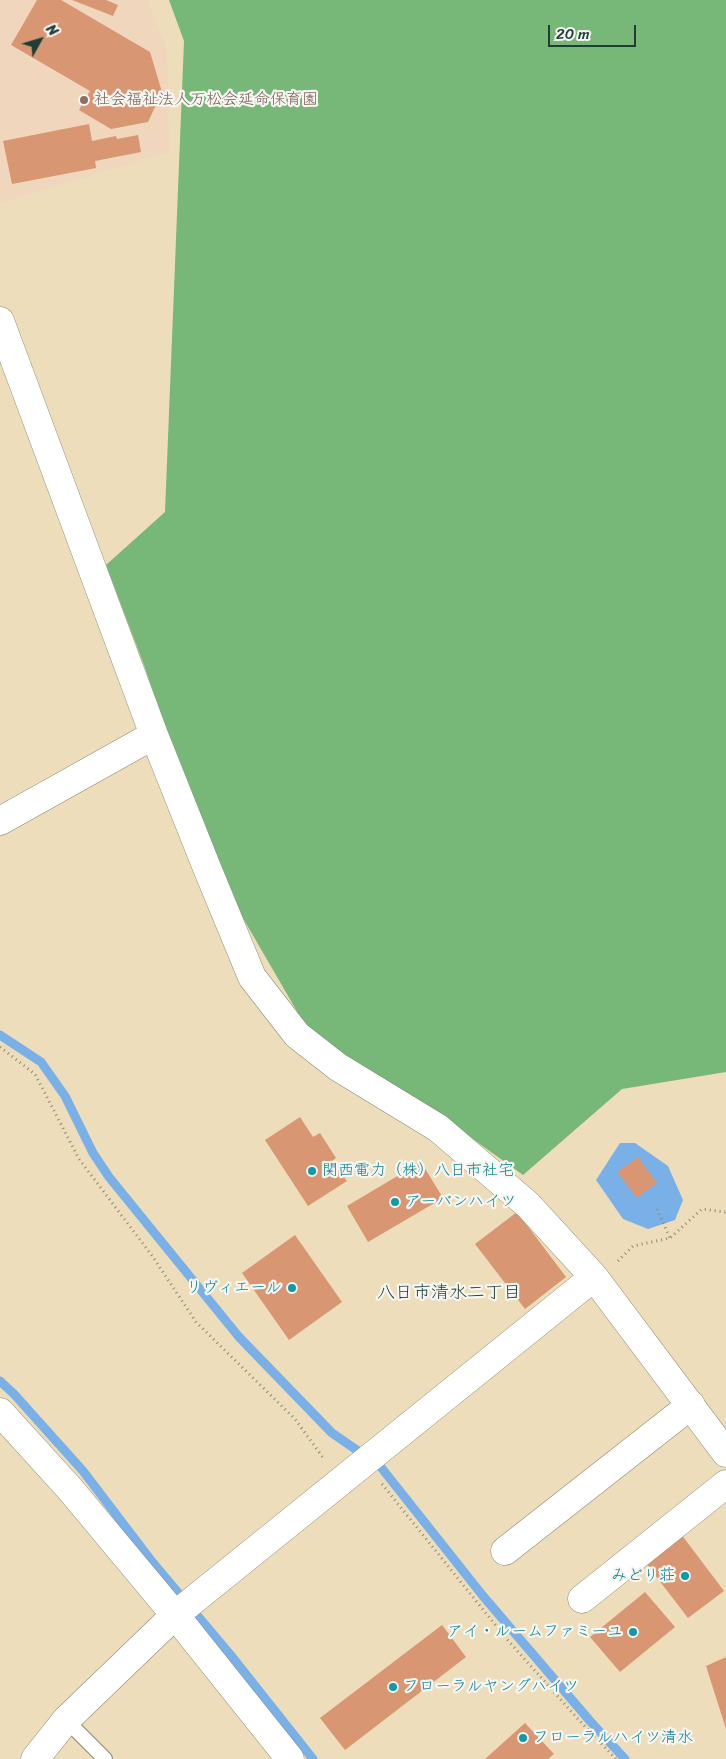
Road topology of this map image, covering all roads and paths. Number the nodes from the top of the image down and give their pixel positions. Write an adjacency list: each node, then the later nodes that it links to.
1 (0, 321): 2 (street)
2 (154, 735): 3 (street); 8 (street)
3 (0, 820)
4 (0, 1047): 12 (path)
5 (657, 1209): 7 (path)
6 (726, 1211): 7 (path)
7 (670, 1238): 8 (path)
8 (603, 1272): 9 (street); 12 (street)
9 (691, 1405): 11 (street); 14 (street)
10 (0, 1412): 16 (street)
11 (726, 1453)
12 (357, 1468): 16 (street); 21 (path)
13 (726, 1484): 15 (street)
14 (505, 1551)
15 (582, 1599)
16 (175, 1615): 17 (street); 20 (street)
17 (66, 1720): 18 (street); 19 (lane)
18 (36, 1759)
19 (105, 1759)
20 (290, 1759)
21 (616, 1759)

